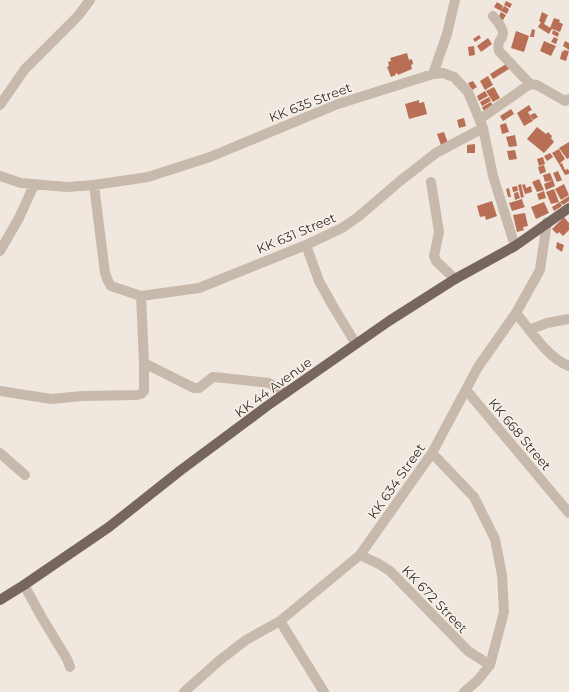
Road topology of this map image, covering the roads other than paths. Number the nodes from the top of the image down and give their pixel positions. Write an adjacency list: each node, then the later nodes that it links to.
1 (455, 0): 4 (street)
2 (88, 4): 7 (street)
3 (492, 16): 5 (street)
4 (433, 74): 8 (street, KK 635 Street); 12 (street, KK 635 Street)
5 (530, 84): 6 (street); 8 (street, KK 631 Street)
6 (569, 99)
7 (0, 105)
8 (482, 124): 15 (street, KK 631 Street); 16 (street, KK 635 Street)
9 (0, 176): 11 (street, KK 635 Street)
10 (431, 182): 18 (street)
11 (34, 185): 12 (street, KK 635 Street); 17 (street)
12 (94, 186): 19 (street, KK 631 Street)
13 (569, 208): 14 (main road, KK 44 Avenue)
14 (547, 222): 16 (main road, KK 44 Avenue); 20 (street, KK 634 Street)
15 (306, 245): 19 (street, KK 631 Street); 23 (street)
16 (515, 246): 18 (main road, KK 44 Avenue)
17 (0, 251)
18 (455, 279): 23 (main road, KK 44 Avenue)
19 (141, 296): 24 (street)
20 (516, 313): 22 (street); 27 (street, KK 634 Street)
21 (569, 319): 22 (street)
22 (529, 330): 25 (street)
23 (356, 344): 28 (main road, KK 44 Avenue)
24 (144, 363): 26 (street); 28 (street)
25 (569, 366)
26 (0, 391)
27 (467, 391): 30 (street, KK 634 Street); 32 (street, KK 668 Street)
28 (286, 393): 34 (main road, KK 44 Avenue)
29 (0, 453): 31 (street)
30 (432, 453): 33 (street, KK 634 Street); 37 (street)
31 (25, 475)
32 (569, 513)
33 (360, 555): 36 (street, KK 634 Street); 37 (street, KK 672 Street)
34 (24, 585): 35 (main road, KK 44 Avenue); 38 (street)
35 (0, 600)
36 (280, 621): 39 (street, KK 634 Street); 40 (street)
37 (490, 665): 41 (street)
38 (70, 667)
39 (184, 692)
40 (324, 692)
41 (464, 692)

